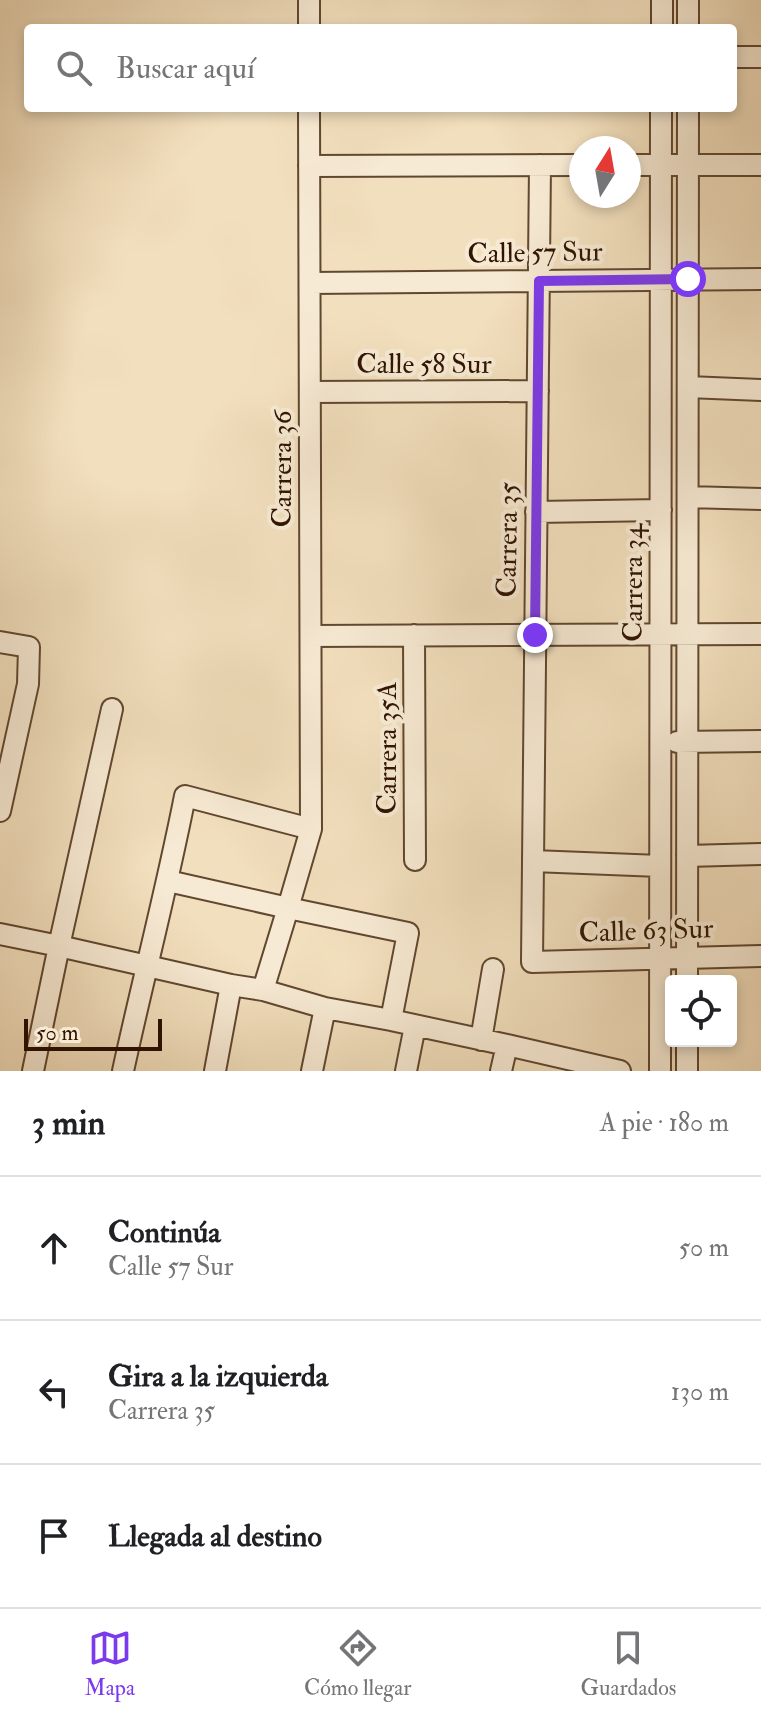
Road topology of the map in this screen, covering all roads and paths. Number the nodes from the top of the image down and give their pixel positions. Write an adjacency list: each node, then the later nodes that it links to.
1 (309, 0): 4 (street)
2 (662, 0): 5 (street)
3 (688, 0): 6 (street)
4 (309, 24)
5 (662, 24)
6 (688, 24)
7 (737, 57): 8 (street)
8 (761, 57)
9 (309, 112): 18 (street, Carrera 36)
10 (661, 112): 15 (street, Carrera 34)
11 (688, 112): 16 (street, Carrera 34)
12 (540, 165): 13 (street); 18 (street); 22 (street, Carrera 35)
13 (569, 165)
14 (641, 165): 15 (street)
15 (661, 165): 16 (street); 21 (street, Carrera 34)
16 (688, 165): 17 (street); 19 (street, Carrera 34)
17 (761, 165)
18 (309, 166): 23 (street, Carrera 36)
19 (688, 279): 20 (street, Calle 57 Sur); 21 (street, Calle 57 Sur); 24 (street, Carrera 34)
20 (761, 279)
21 (661, 280): 22 (street, Calle 57 Sur); 30 (street, Carrera 34)
22 (539, 281): 23 (street, Calle 57 Sur); 26 (street, Carrera 35)
23 (310, 283): 27 (street, Carrera 36)
24 (688, 387): 25 (street); 28 (street, Carrera 34)
25 (761, 390)
26 (538, 391): 27 (street, Calle 58 Sur); 31 (street, Carrera 35)
27 (310, 392): 37 (street, Carrera 36)
28 (688, 497): 29 (street); 33 (street, Carrera 34)
29 (761, 499)
30 (661, 510): 31 (street); 32 (street, Carrera 34)
31 (536, 512): 36 (street, Carrera 35)
32 (661, 634): 33 (street); 36 (street); 41 (street, Carrera 34)
33 (688, 634): 34 (street); 42 (street, Carrera 34)
34 (761, 634)
35 (414, 635): 36 (street); 37 (street); 48 (street, Carrera 35A)
36 (535, 635): 49 (street, Carrera 35)
37 (311, 636): 45 (street, Carrera 36)
38 (0, 642): 43 (street)
39 (112, 709): 54 (street)
40 (761, 741): 42 (street)
41 (660, 742): 42 (street); 50 (street, Carrera 34)
42 (687, 742): 47 (street, Carrera 34)
43 (6, 755): 44 (street)
44 (0, 811)
45 (311, 829): 51 (street); 52 (street, Carrera 36)
46 (761, 854): 47 (street)
47 (687, 856): 56 (street, Carrera 34)
48 (415, 860)
49 (533, 861): 50 (street); 58 (street, Carrera 35)
50 (660, 866): 57 (street, Carrera 34)
51 (168, 881): 52 (street); 59 (street)
52 (288, 908): 63 (street, Carrera 36); 65 (street)
53 (0, 934): 54 (street)
54 (59, 946): 59 (street); 71 (street)
55 (761, 956): 56 (street, Calle 63 Sur)
56 (687, 958): 57 (street, Calle 63 Sur); 61 (street, Carrera 34)
57 (660, 959): 58 (street, Calle 63 Sur); 70 (street, Carrera 34)
58 (532, 962)
59 (146, 966): 62 (street); 72 (street)
60 (493, 969): 67 (street)
61 (687, 975)
62 (231, 985): 63 (street); 73 (street)
63 (263, 990): 64 (street)
64 (325, 1008): 65 (street); 74 (street)
65 (391, 1020): 66 (street)
66 (415, 1026): 67 (street); 75 (street)
67 (481, 1040): 68 (street)
68 (507, 1045): 76 (street); 77 (street)
69 (687, 1047): 78 (street)
70 (660, 1065): 78 (street)
71 (33, 1071)
72 (123, 1071)
73 (215, 1071)
74 (312, 1071)
75 (406, 1071)
76 (501, 1071)
77 (620, 1071)
78 (685, 1071)

